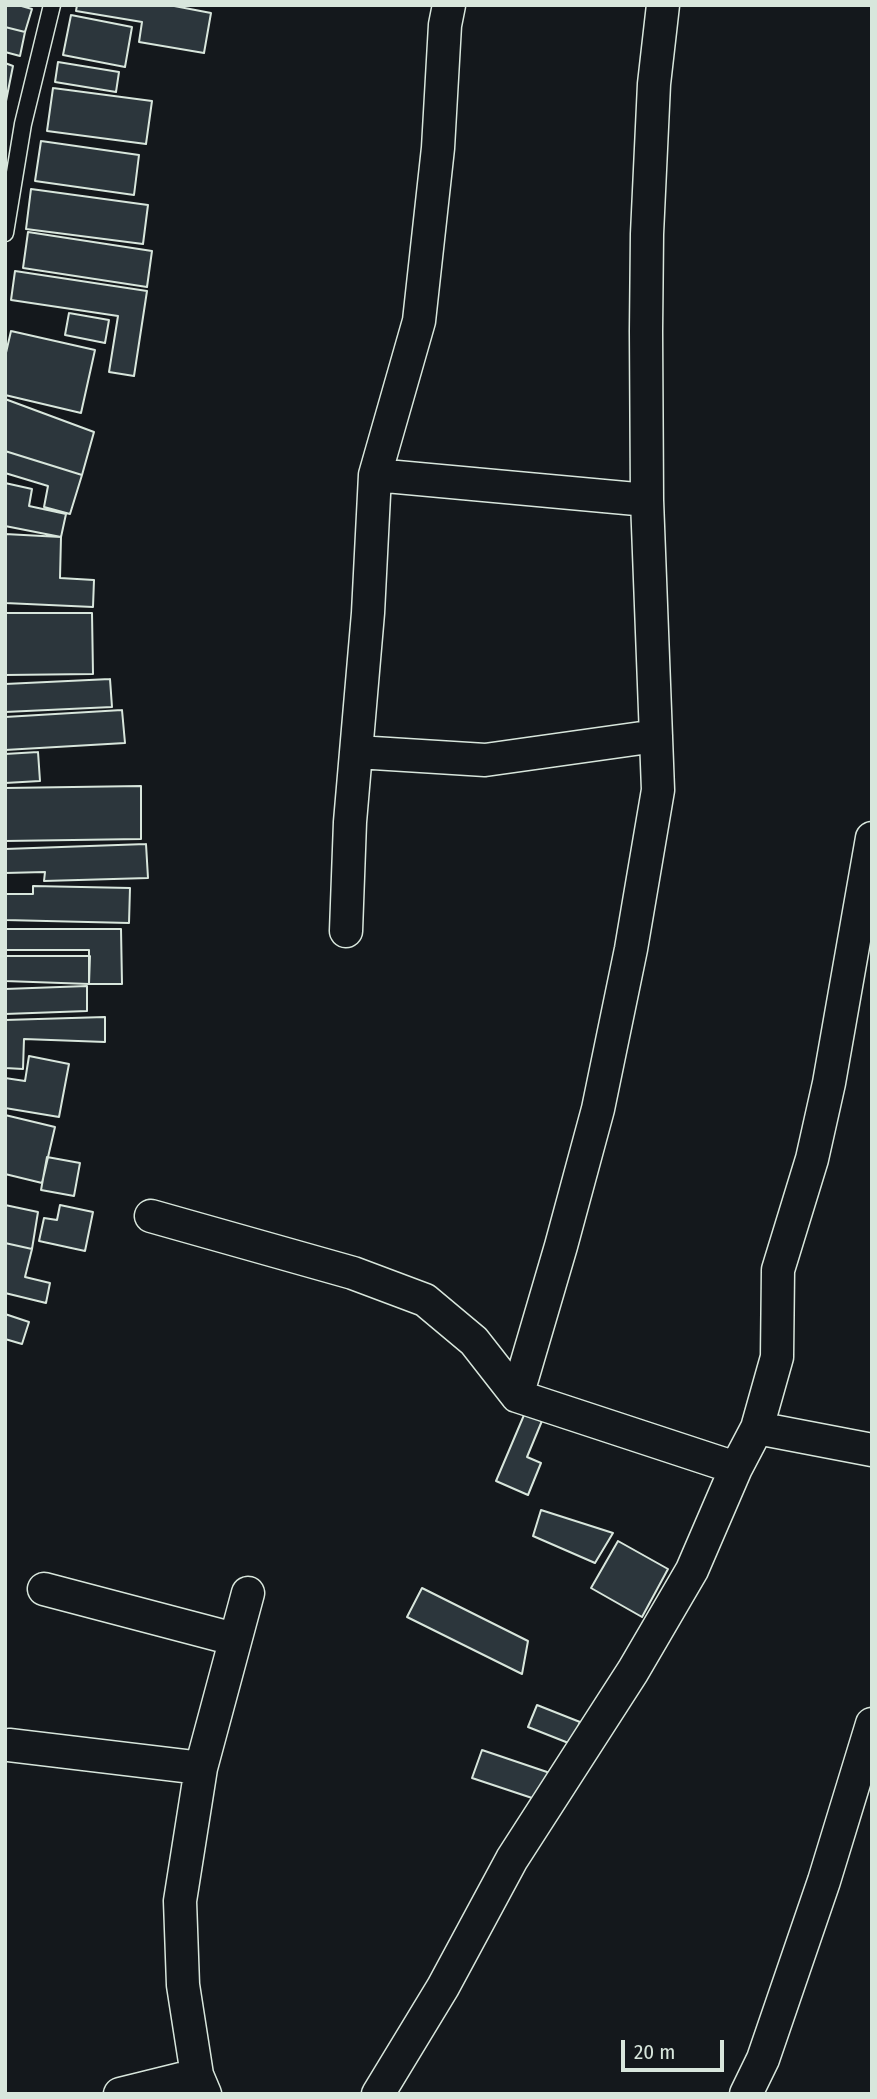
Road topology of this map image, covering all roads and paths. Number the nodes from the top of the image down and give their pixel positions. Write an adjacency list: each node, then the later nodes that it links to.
1 (52, 5): 4 (lane)
2 (449, 5): 5 (street)
3 (663, 5): 6 (street)
4 (5, 233)
5 (375, 475): 6 (street); 8 (street)
6 (647, 500): 7 (street)
7 (656, 736): 8 (street); 12 (street)
8 (357, 752): 10 (street)
9 (872, 838): 13 (street)
10 (346, 931)
11 (151, 1216): 12 (street)
12 (517, 1396): 15 (street)
13 (757, 1428): 14 (street); 15 (street)
14 (872, 1450)
15 (736, 1468): 24 (street)
16 (44, 1589): 18 (street)
17 (248, 1593): 18 (street)
18 (234, 1639): 21 (street)
19 (872, 1724): 25 (street)
20 (9, 1745): 21 (street)
21 (201, 1768): 22 (street)
22 (201, 2084): 23 (street)
23 (120, 2094)
24 (378, 2094)
25 (746, 2094)

